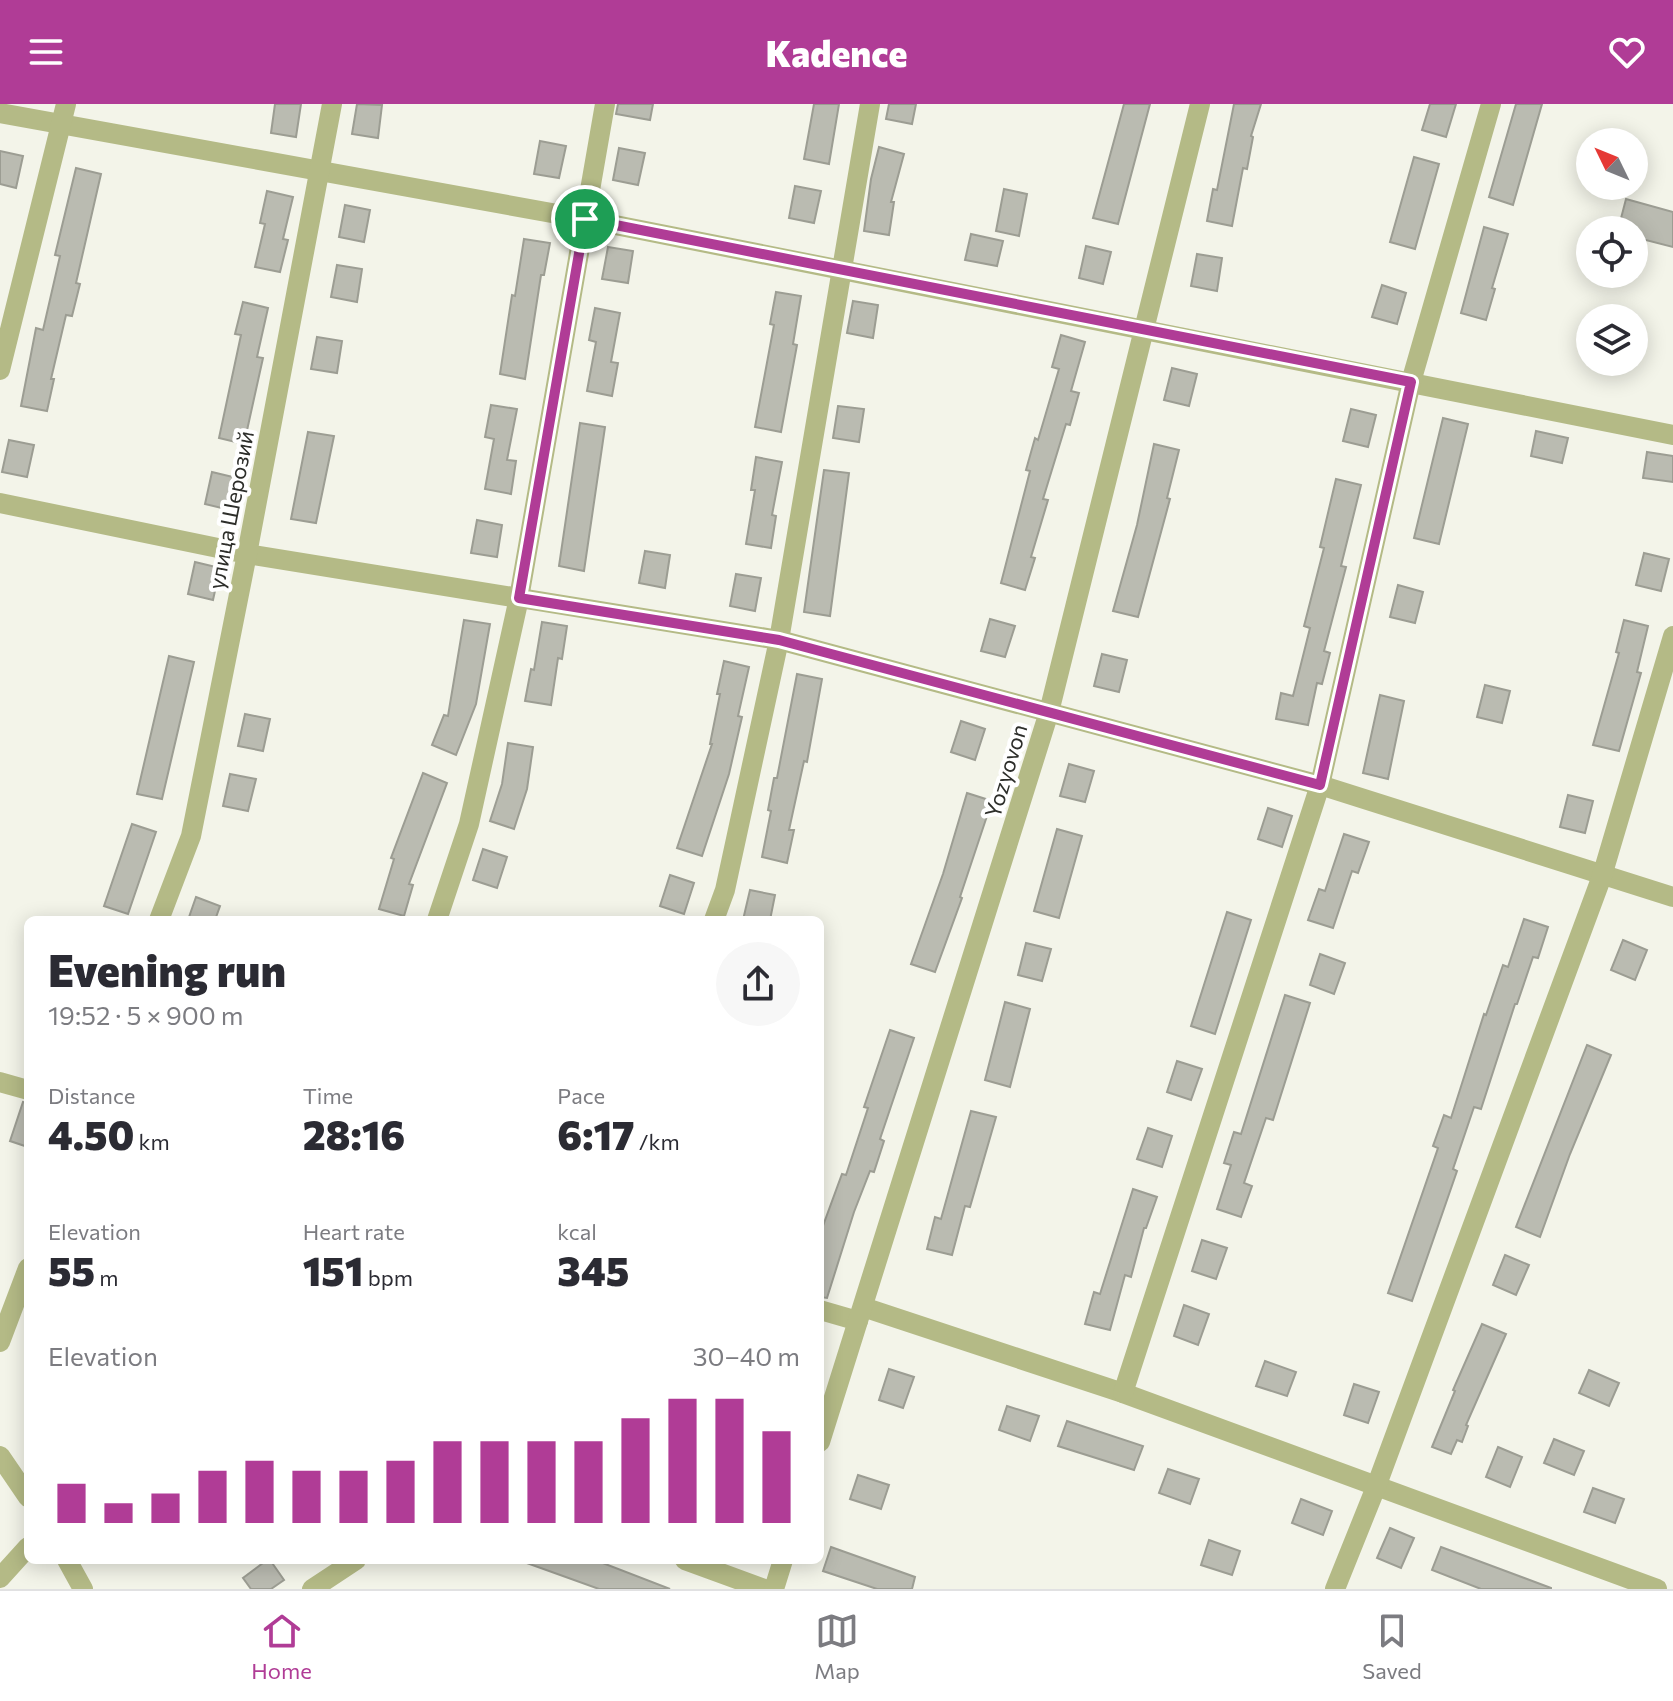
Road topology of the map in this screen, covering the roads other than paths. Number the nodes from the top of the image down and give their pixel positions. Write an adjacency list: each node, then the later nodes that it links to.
1 (332, 104): 8 (street, улица Шерозий)
2 (605, 104): 9 (street)
3 (870, 104): 10 (street)
4 (1200, 104): 11 (street, Yozyovon)
5 (1491, 104): 13 (street)
6 (0, 113): 7 (street)
7 (65, 114): 8 (street); 12 (street)
8 (319, 170): 9 (street); 16 (street, улица Шерозий)
9 (585, 219): 10 (street); 17 (street)
10 (841, 268): 11 (street); 19 (street)
11 (1144, 328): 13 (street); 20 (street, Yozyovon)
12 (0, 370)
13 (1411, 382): 14 (street); 21 (street)
14 (1673, 435)
15 (0, 503): 16 (street)
16 (247, 554): 17 (street); 24 (street, улица Шерозий)
17 (519, 598): 19 (street); 25 (street)
18 (1673, 636): 22 (street)
19 (779, 640): 20 (street); 26 (street)
20 (1049, 712): 21 (street); 31 (street, Yozyovon)
21 (1320, 785): 22 (street); 33 (street)
22 (1602, 876): 23 (street); 36 (street)
23 (1673, 897)
24 (161, 916)
25 (438, 916)
26 (715, 916)
27 (0, 1082): 28 (street)
28 (24, 1089)
29 (24, 1279): 32 (street)
30 (824, 1310): 31 (street)
31 (861, 1314): 33 (street); 34 (street, Yozyovon)
32 (0, 1342)
33 (1123, 1393): 36 (street)
34 (824, 1430)
35 (0, 1456): 37 (street)
36 (1376, 1487): 48 (street); 49 (street)
37 (24, 1491)
38 (24, 1551): 43 (street)
39 (69, 1564): 44 (street)
40 (350, 1564): 45 (street)
41 (696, 1564): 46 (street)
42 (782, 1564): 47 (street)
43 (0, 1578)
44 (83, 1589)
45 (312, 1589)
46 (764, 1589)
47 (774, 1589)
48 (1335, 1589)
49 (1657, 1589)

